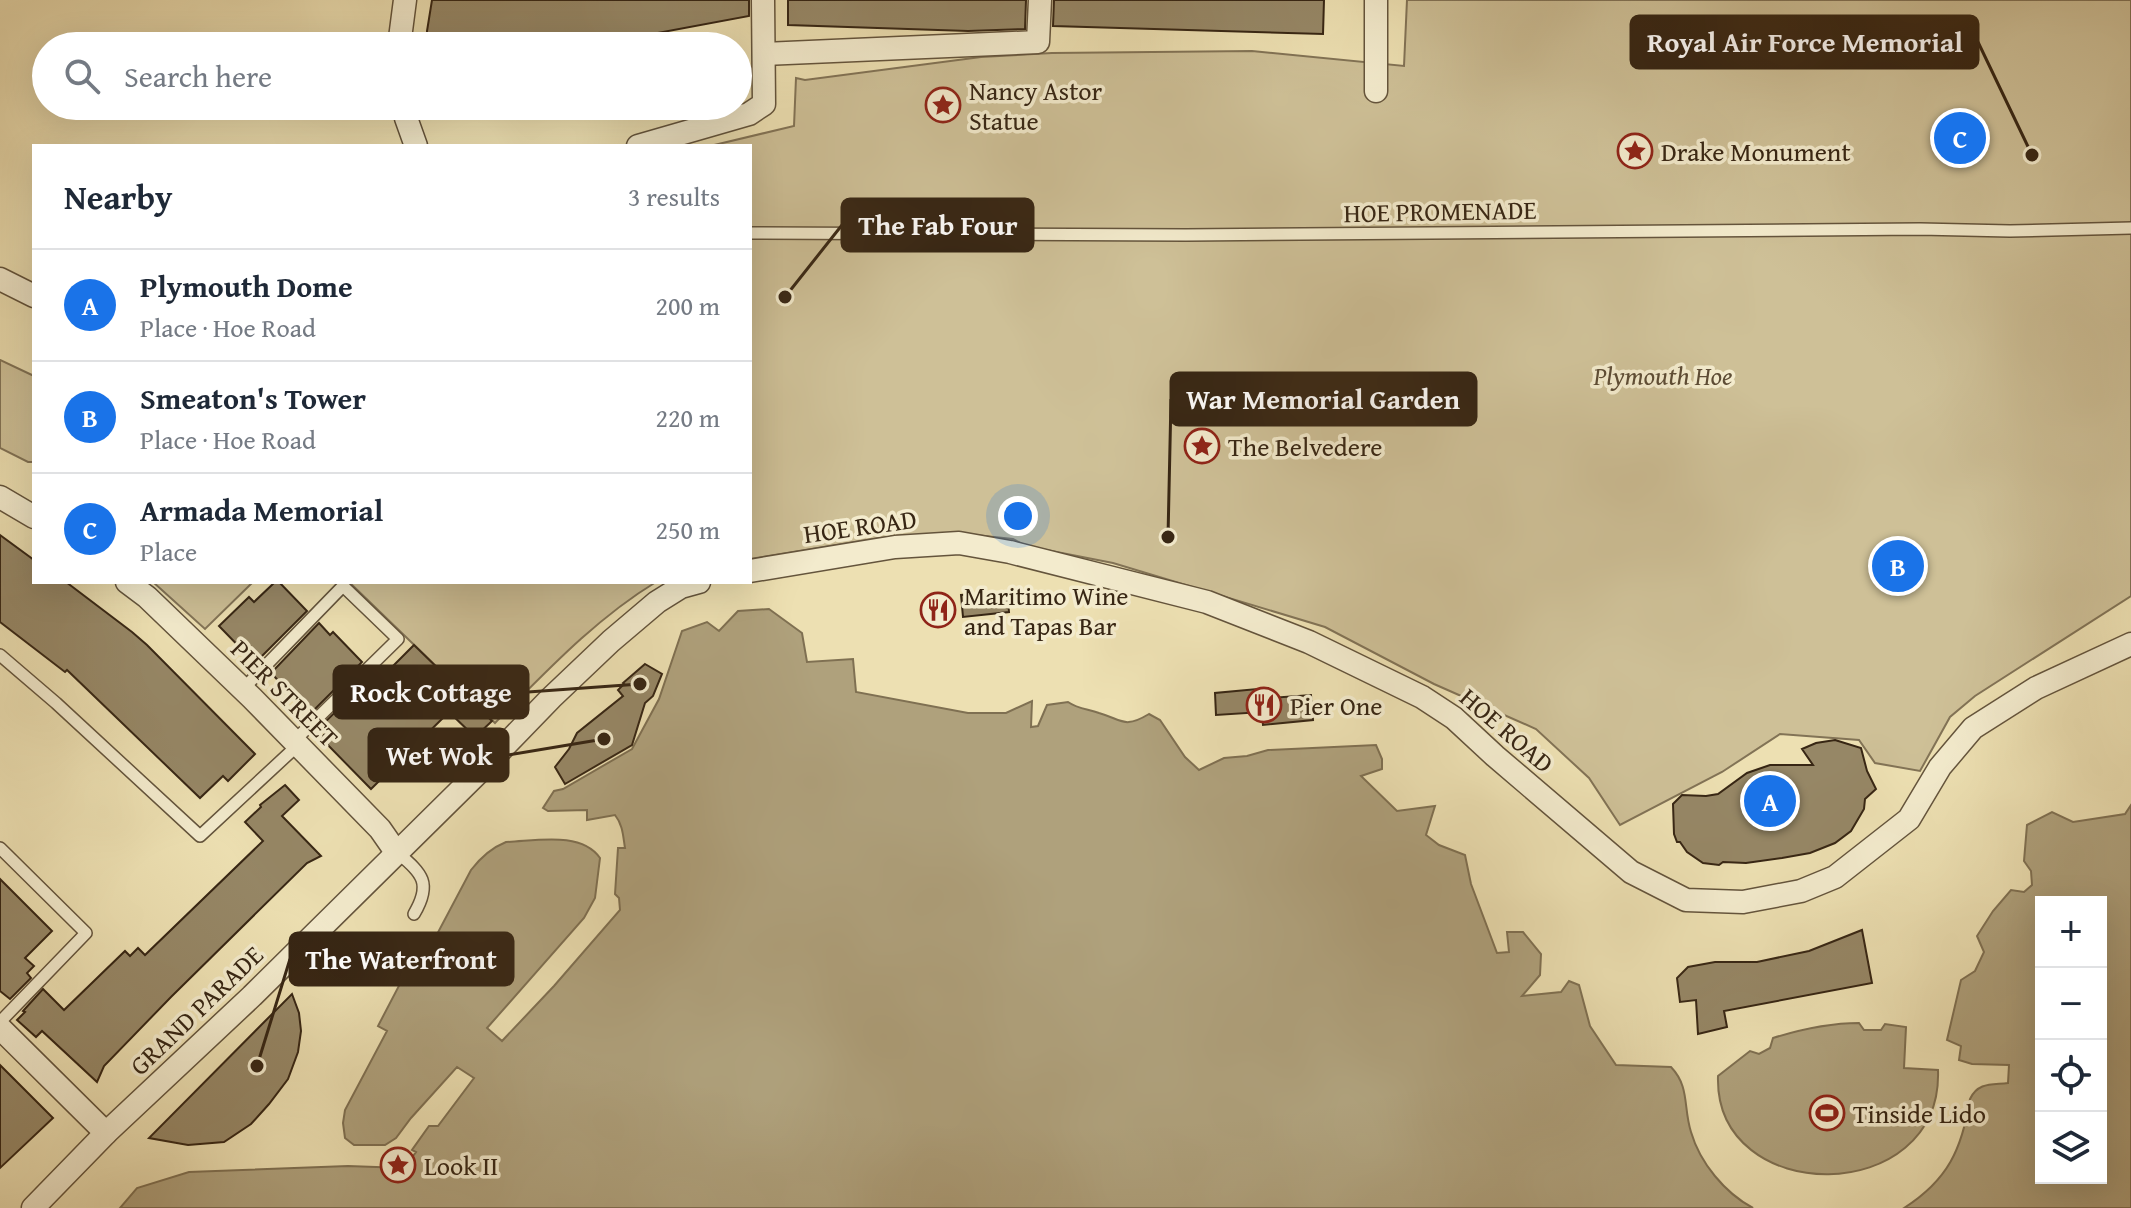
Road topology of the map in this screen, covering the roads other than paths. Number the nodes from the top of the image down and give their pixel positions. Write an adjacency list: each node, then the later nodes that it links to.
1 (405, 0): 5 (street)
2 (763, 0): 6 (street)
3 (1040, 0): 6 (street)
4 (1376, 0): 7 (street)
5 (401, 32)
6 (764, 54): 8 (street)
7 (1376, 91)
8 (752, 112)
9 (407, 120): 11 (street)
10 (728, 120): 12 (street)
11 (415, 144)
12 (645, 144)
13 (2131, 228): 14 (lane, HOE PROMENADE)
14 (752, 233)
15 (0, 279): 16 (street)
16 (32, 295)
17 (2, 501): 18 (street)
18 (32, 516)
19 (752, 571): 22 (street, HOE ROAD)
20 (130, 584): 24 (street, PIER STREET)
21 (692, 584): 27 (street)
22 (2131, 644)
23 (0, 655): 25 (lane)
24 (243, 689): 25 (street, PIER STREET); 25 (lane)
25 (296, 743): 27 (street, PIER STREET)
26 (0, 848): 29 (lane)
27 (396, 852): 28 (lane); 30 (street, GRAND PARADE)
28 (414, 914)
29 (0, 1025): 30 (street)
30 (106, 1133): 31 (street, GRAND PARADE)
31 (33, 1208)

